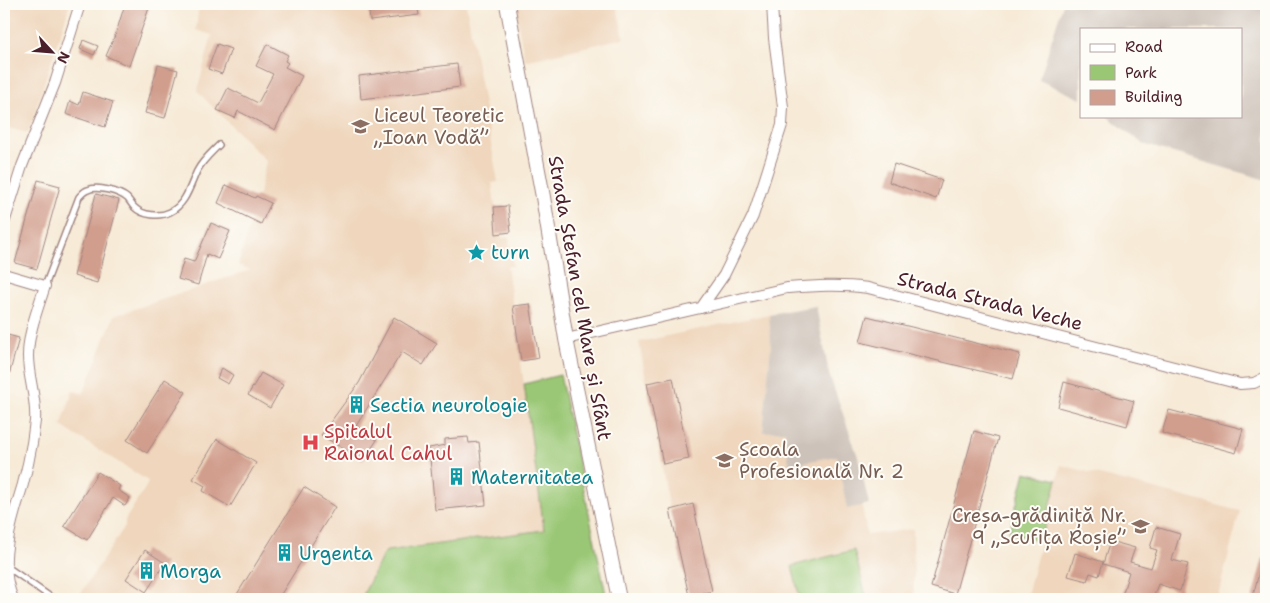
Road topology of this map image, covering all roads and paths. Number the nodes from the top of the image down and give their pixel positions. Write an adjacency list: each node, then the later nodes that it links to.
1 (80, 4): 5 (street)
2 (507, 4): 9 (main road, Strada Ștefan cel Mare și Sfânt)
3 (772, 4): 8 (street)
4 (219, 145): 7 (lane)
5 (4, 223)
6 (4, 274): 7 (street)
7 (45, 286): 11 (street)
8 (701, 308): 9 (street, Strada Strada Veche); 10 (street, Strada Strada Veche)
9 (566, 339): 14 (main road, Strada Ștefan cel Mare și Sfânt)
10 (1266, 377)
11 (4, 565): 12 (lane); 13 (street)
12 (52, 598)
13 (13, 599)
14 (619, 599)

